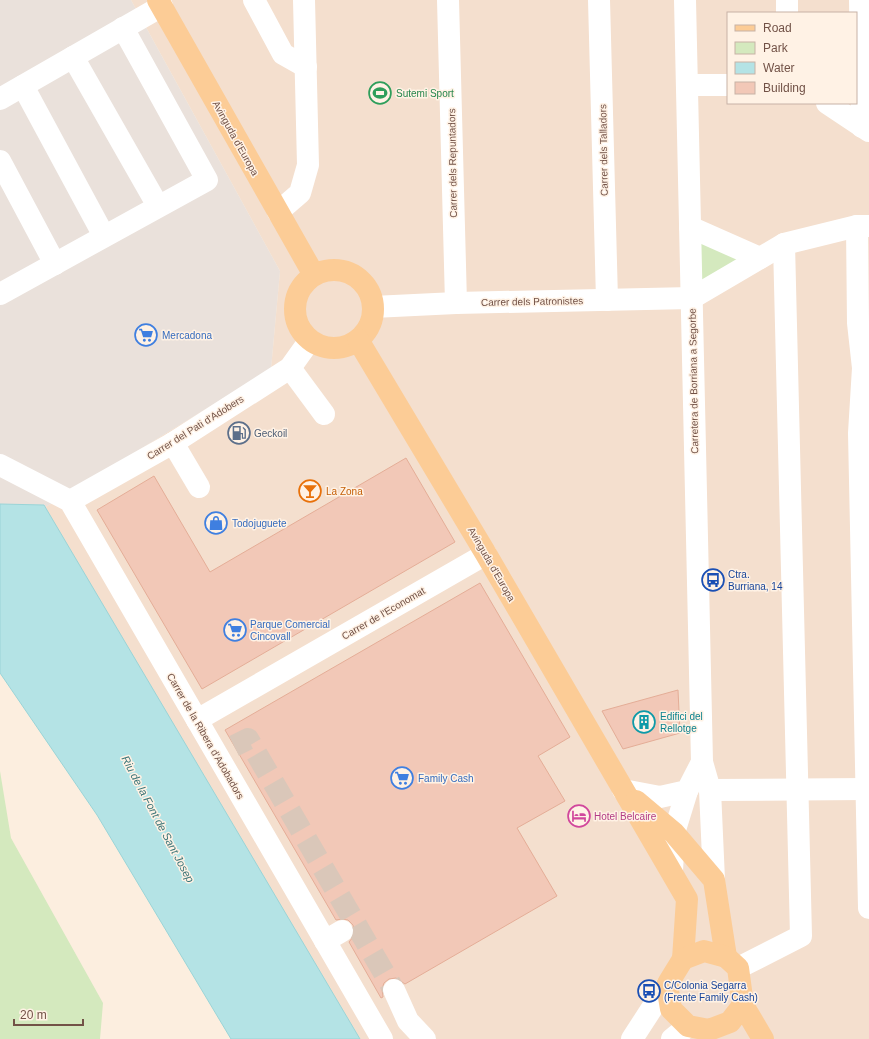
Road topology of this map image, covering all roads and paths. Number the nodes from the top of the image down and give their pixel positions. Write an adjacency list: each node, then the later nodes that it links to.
1 (254, 0): 12 (street)
2 (304, 0): 12 (street)
3 (448, 0): 32 (street, Carrer dels Repuntadors)
4 (599, 0): 31 (street, Carrer dels Talladors)
5 (685, 0): 13 (street, Carretera de Borriana a Segorbe)
6 (787, 0): 9 (street)
7 (860, 0): 18 (street)
8 (160, 3): 10 (street); 21 (main road, Avinguda d'Europa)
9 (787, 12)
10 (123, 28): 11 (street); 20 (street)
11 (73, 57): 15 (street); 20 (street)
12 (306, 67): 21 (street)
13 (687, 85): 14 (street); 23 (street, Carretera de Borriana a Segorbe)
14 (727, 85)
15 (23, 86): 16 (street); 24 (street)
16 (0, 99)
17 (828, 104): 18 (street)
18 (866, 129)
19 (0, 161): 27 (street)
20 (158, 206): 24 (street)
21 (278, 212): 28 (main road, Avinguda d'Europa)
22 (863, 226): 25 (street); 37 (street)
23 (690, 228): 26 (street); 30 (street, Carretera de Borriana a Segorbe)
24 (104, 236): 27 (street)
25 (784, 244): 26 (street); 49 (street)
26 (760, 258): 30 (street)
27 (55, 264): 29 (street)
28 (314, 275): 33 (main road); 34 (main road)
29 (3, 287)
30 (692, 298): 31 (street, Carrer dels Patronistes); 45 (street, Carretera de Borriana a Segorbe)
31 (607, 300): 32 (street, Carrer dels Patronistes)
32 (456, 303): 33 (street, Carrer dels Patronistes)
33 (373, 307): 35 (main road)
34 (310, 340): 35 (main road); 36 (street, Carrer del Pati d'Adobers)
35 (358, 340): 43 (main road, Avinguda d'Europa)
36 (290, 368): 38 (street); 39 (street, Carrer del Pati d'Adobers)
37 (866, 370): 46 (street)
38 (324, 414)
39 (173, 443): 41 (street); 42 (street, Carrer del Pati d'Adobers)
40 (0, 465): 42 (street)
41 (199, 487)
42 (70, 501): 44 (street, Carrer de la Ribera d'Adobadors)
43 (486, 554): 44 (street, Carrer de l'Economat); 47 (main road, Avinguda d'Europa)
44 (197, 720): 62 (street, Carrer de la Ribera d'Adobadors)
45 (702, 762): 48 (street); 50 (street)
46 (867, 789): 49 (street); 54 (street)
47 (622, 790): 50 (street); 51 (main road, Avinguda d'Europa); 52 (main road, Avinguda d'Europa)
48 (710, 790): 49 (street); 53 (street)
49 (797, 790): 56 (street)
50 (688, 791): 51 (street)
51 (674, 833): 52 (street); 53 (main road, Avinguda d'Europa)
52 (672, 872): 55 (main road, Avinguda d'Europa)
53 (714, 880): 56 (main road)
54 (869, 908)
55 (683, 959): 56 (main road); 57 (main road)
56 (732, 962): 59 (main road)
57 (667, 985): 60 (main road); 64 (street)
58 (394, 990): 63 (street)
59 (743, 1005): 61 (main road); 65 (main road)
60 (680, 1032): 61 (main road)
61 (713, 1034)
62 (382, 1039)
63 (425, 1039)
64 (632, 1039)
65 (763, 1039)

